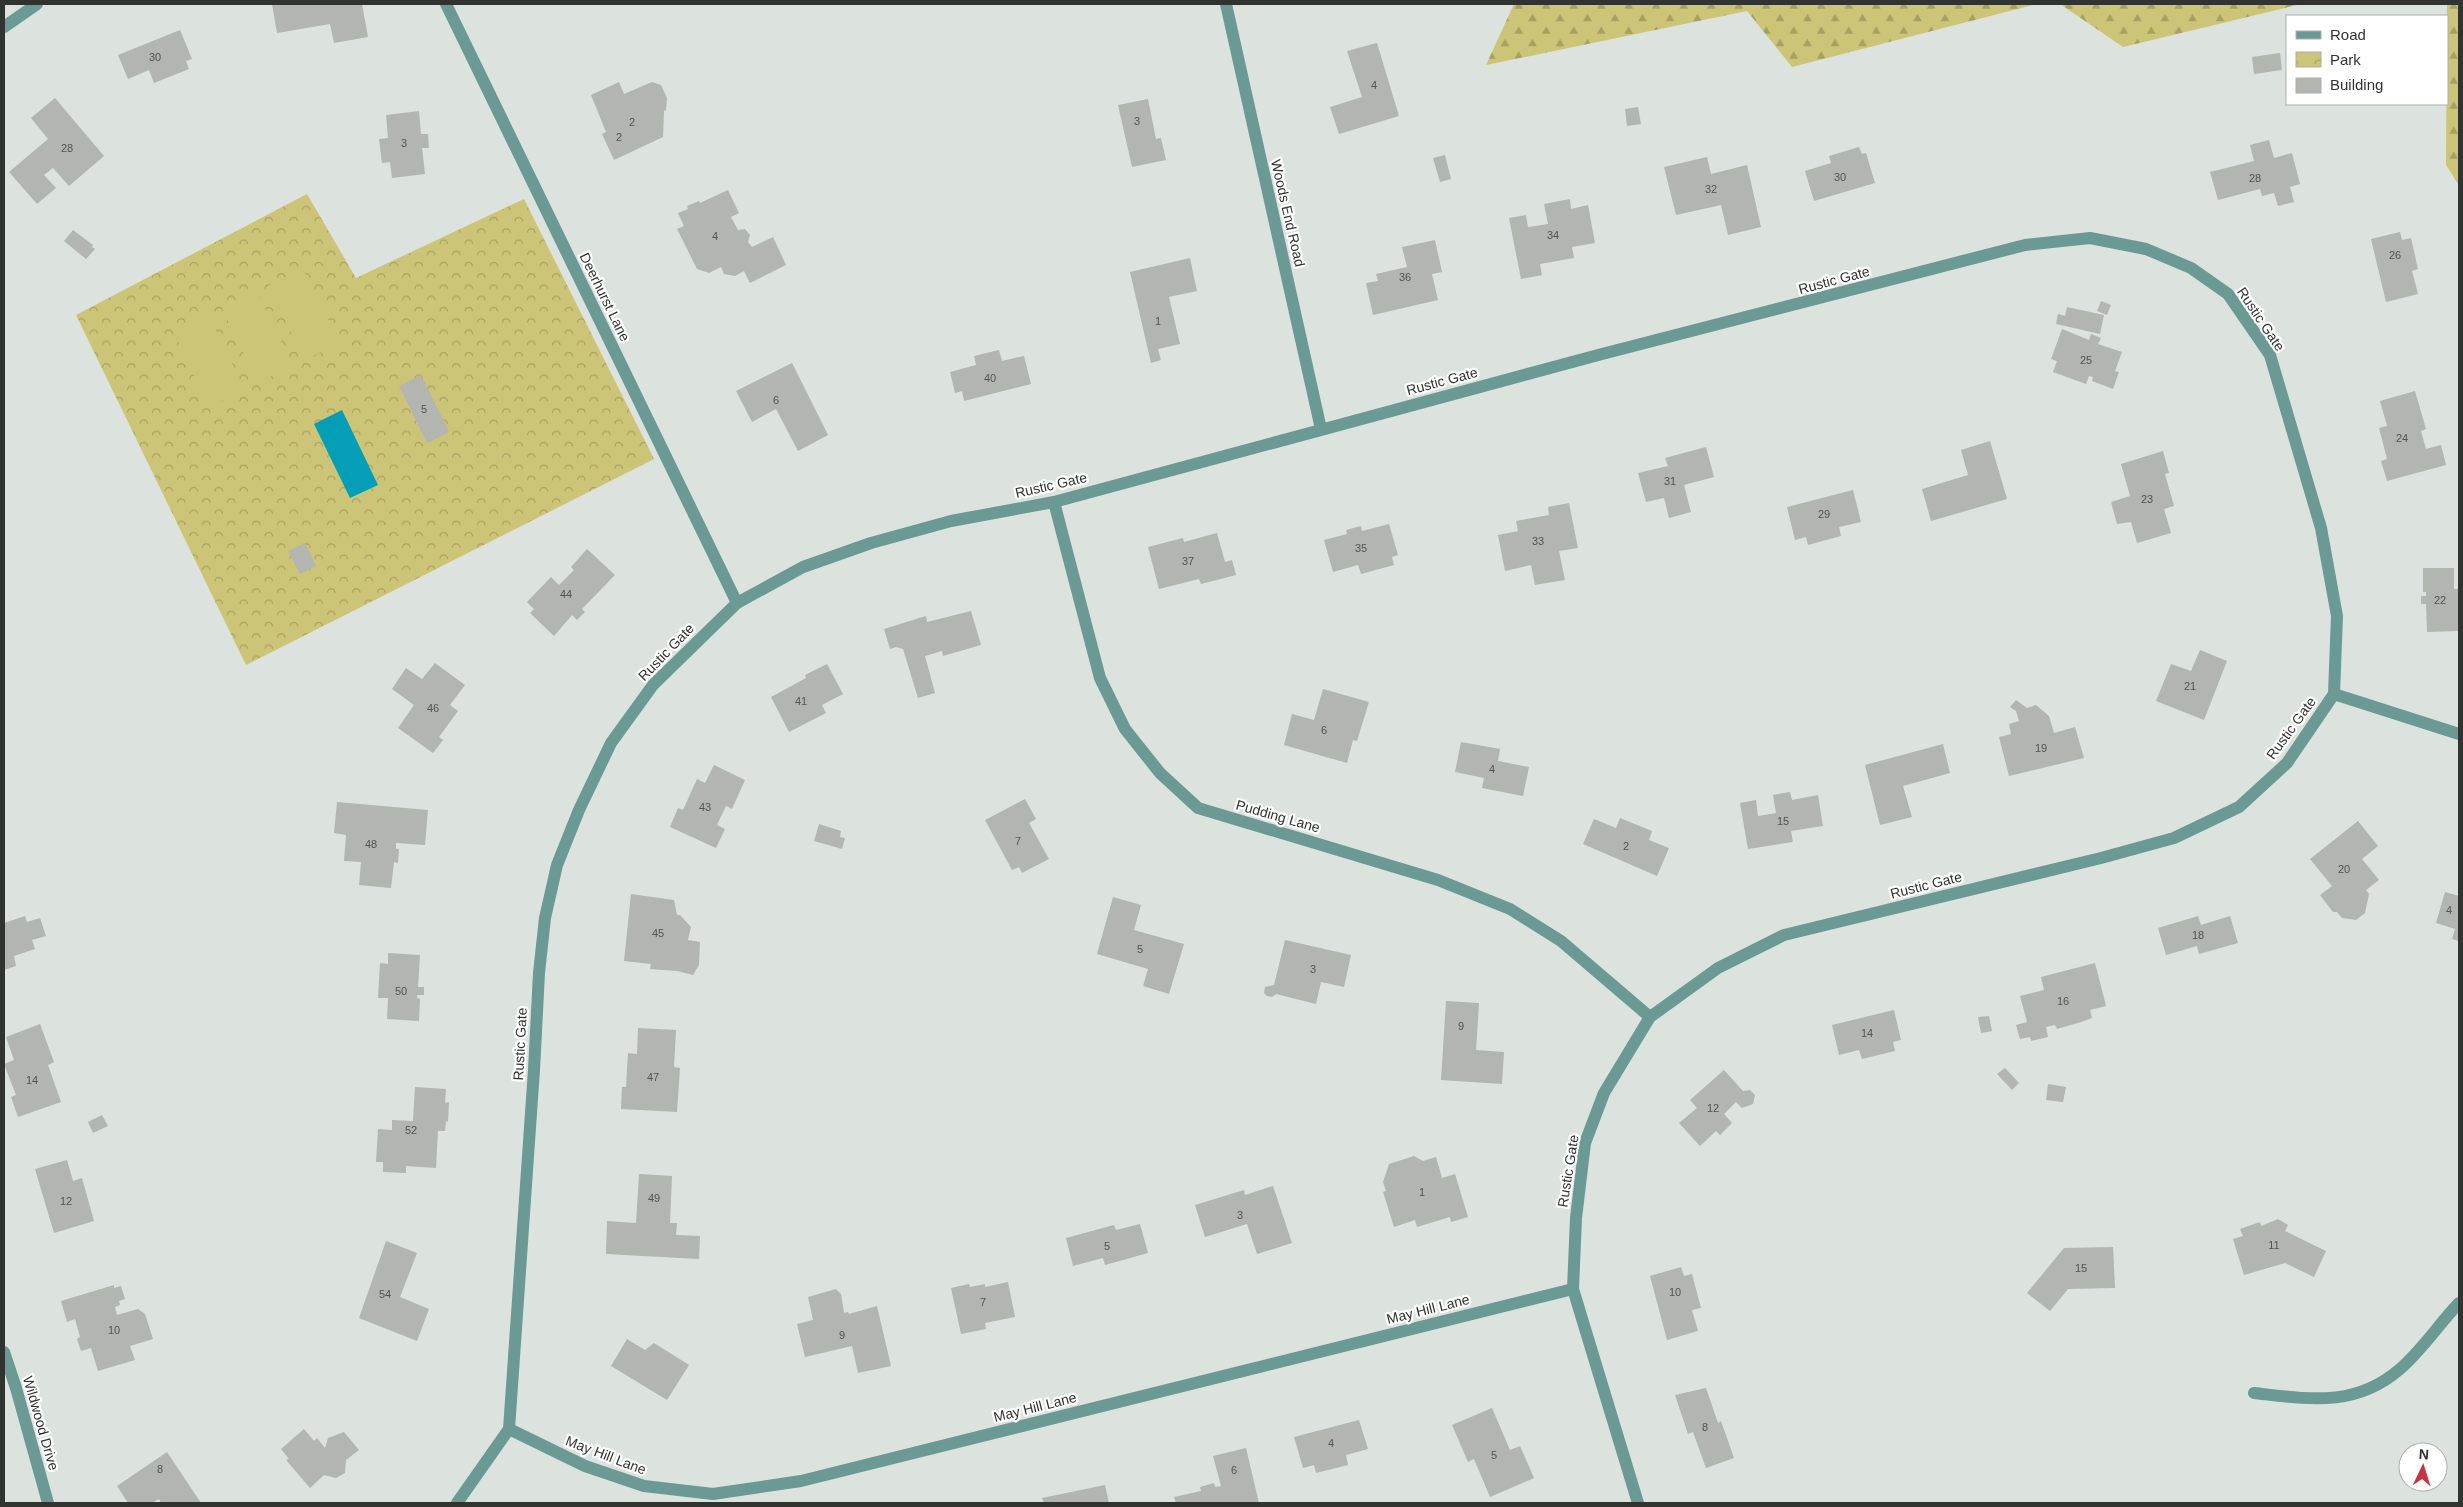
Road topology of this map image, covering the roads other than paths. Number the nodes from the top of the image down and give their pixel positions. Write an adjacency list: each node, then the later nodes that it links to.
1 (37, 4): 4 (street)
2 (446, 4): 7 (street, Deerhurst Lane)
3 (1226, 4): 5 (street, Woods End Road)
4 (4, 27)
5 (1321, 429): 6 (street, Rustic Gate); 8 (street, Rustic Gate)
6 (1054, 502): 7 (street, Rustic Gate); 10 (street, Pudding Lane)
7 (737, 603): 15 (street, Rustic Gate)
8 (2334, 694): 9 (street); 10 (street, Rustic Gate)
9 (2459, 734)
10 (1650, 1016): 11 (street, Rustic Gate)
11 (1573, 1289): 15 (street, May Hill Lane); 18 (street, Rustic Gate)
12 (2459, 1303): 14 (street)
13 (4, 1352): 16 (street, Wildwood Drive)
14 (2254, 1393)
15 (509, 1430): 17 (street)
16 (48, 1503)
17 (457, 1503)
18 (1638, 1503)

